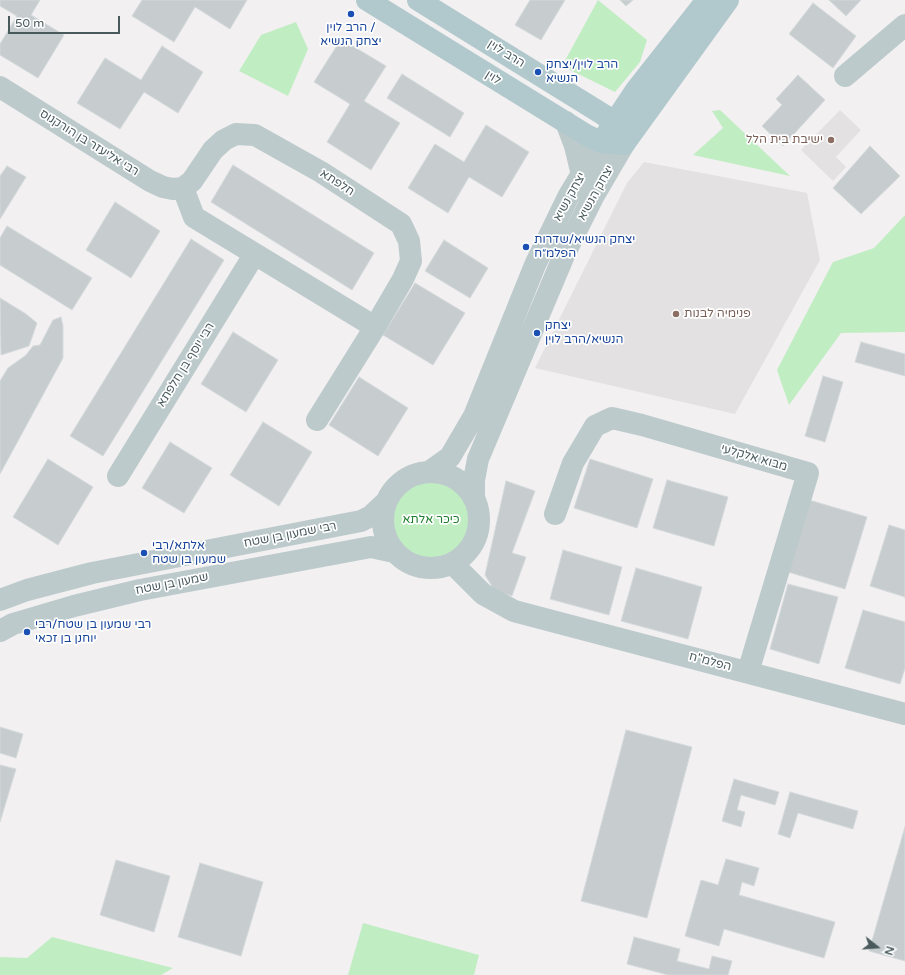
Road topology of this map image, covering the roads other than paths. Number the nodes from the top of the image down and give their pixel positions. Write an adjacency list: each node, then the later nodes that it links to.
1 (367, 0): 10 (main road, לוין)
2 (418, 0): 9 (main road, הרב לוין)
3 (707, 0): 8 (main road, יצחק נשיא)
4 (728, 0): 13 (main road, יצחק הנשיא)
5 (905, 25): 6 (street)
6 (845, 76)
7 (0, 87): 15 (street, רבי אליעזר בן הורקנוס)
8 (636, 90): 9 (main road); 11 (main road, יצחק נשיא)
9 (580, 100): 11 (main road, הרב לוין)
10 (566, 122): 12 (main road, לוין); 14 (street)
11 (613, 122): 12 (main road, יצחק נשיא); 13 (main road, הרב לוין)
12 (601, 142): 13 (main road, לוין); 14 (street, יצחק נשיא)
13 (624, 144): 21 (street, יצחק הנשיא)
14 (582, 175): 19 (street, יצחק נשיא)
15 (183, 188): 16 (street); 17 (street, חלפתא)
16 (254, 255): 17 (street); 20 (street, רבי יוסף בן חלפתא)
17 (375, 327): 18 (street)
18 (317, 420)
19 (429, 472): 21 (street); 22 (street)
20 (118, 476)
21 (474, 497): 24 (street)
22 (387, 501): 25 (street); 27 (street, רבי שמעון בן שטח)
23 (555, 514): 30 (street, מבוא אלקלעי)
24 (470, 549): 26 (street); 28 (street)
25 (394, 552): 26 (street); 29 (street, שמעון בן שטח)
26 (453, 564): 28 (street)
27 (0, 600)
28 (514, 611): 30 (street, הפלמ"ח)
29 (0, 630)
30 (748, 672): 31 (street, הפלמ"ח)
31 (905, 714)

